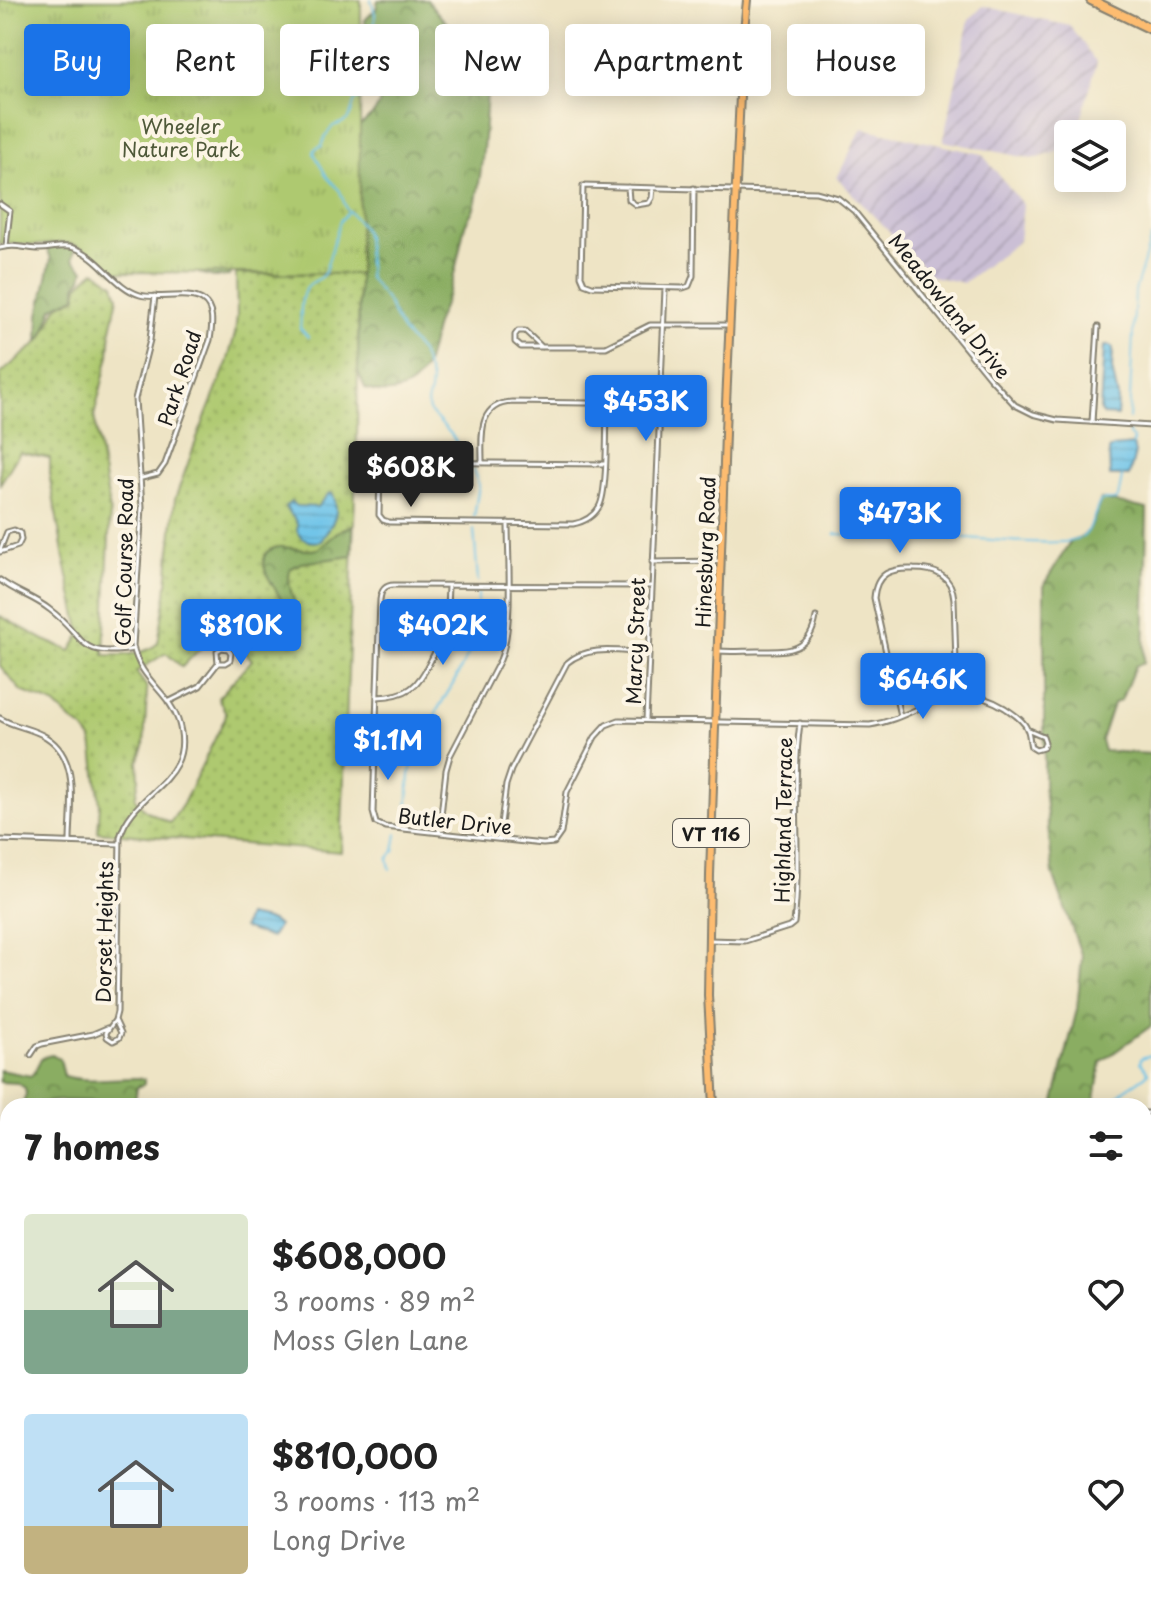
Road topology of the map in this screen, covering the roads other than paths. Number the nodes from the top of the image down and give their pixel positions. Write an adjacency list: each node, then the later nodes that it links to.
1 (747, 0): 7 (main road, Hinesburg Road / VT 116)
2 (1091, 0): 3 (highway)
3 (1151, 29)
4 (628, 187): 5 (street, Meadowland Drive); 5 (street); 11 (street, Meadowland Drive)
5 (653, 187): 6 (street, Meadowland Drive)
6 (694, 188): 7 (street, Meadowland Drive); 11 (street)
7 (736, 189): 14 (main road, Hinesburg Road / VT 116); 19 (street, Meadowland Drive)
8 (0, 204): 9 (street)
9 (6, 246): 10 (street, Park Road); 12 (street, Park Road)
10 (0, 248)
11 (665, 288): 13 (street, Marcy Street)
12 (155, 296): 23 (street, Golf Course Road); 23 (street, Park Road)
13 (664, 325): 14 (street); 16 (street); 18 (street, Marcy Street)
14 (730, 325): 26 (main road, Hinesburg Road / VT 116)
15 (1098, 327): 19 (street)
16 (542, 347): 16 (street)
17 (607, 404): 18 (street); 21 (street); 22 (street)
18 (661, 404): 27 (street, Marcy Street)
19 (1092, 422): 20 (street, Meadowland Drive)
20 (1151, 426)
21 (482, 462): 22 (street); 24 (street)
22 (605, 464): 24 (street)
23 (141, 479): 33 (street, Golf Course Road)
24 (508, 523): 30 (street)
25 (0, 551): 25 (street)
26 (721, 561): 27 (street); 34 (main road, Hinesburg Road / VT 116)
27 (652, 562): 31 (street, Marcy Street)
28 (0, 580): 33 (street)
29 (448, 585): 30 (street, Butler Drive); 38 (street); 38 (street, Butler Drive)
30 (508, 585): 31 (street, Butler Drive); 46 (street)
31 (651, 586): 35 (street, Marcy Street)
32 (816, 617): 34 (street)
33 (134, 649): 39 (street, Golf Course Road)
34 (718, 651): 43 (main road, Hinesburg Road / VT 116)
35 (648, 653): 42 (street, Marcy Street); 47 (street)
36 (218, 663): 39 (street)
37 (957, 695): 40 (street, Butler Drive); 40 (street); 45 (street)
38 (377, 697): 46 (street, Butler Drive)
39 (168, 702): 50 (street, Golf Course Road)
40 (900, 717): 44 (street, Butler Drive)
41 (0, 718): 49 (street)
42 (646, 720): 43 (street, Butler Drive); 47 (street, Butler Drive)
43 (715, 723): 44 (street, Butler Drive); 51 (main road, Hinesburg Road / VT 116)
44 (800, 723): 51 (street, Highland Terrace)
45 (1027, 729): 45 (street)
46 (439, 833): 47 (street, Butler Drive)
47 (499, 839)
48 (0, 840): 49 (street)
49 (70, 842): 50 (street)
50 (119, 844): 52 (street, Dorset Heights)
51 (708, 940): 55 (main road, Hinesburg Road / VT 116)
52 (115, 1020): 53 (street, Dorset Heights); 53 (street, Dorset Heights)
53 (107, 1028): 54 (street)
54 (31, 1055)
55 (714, 1098)

